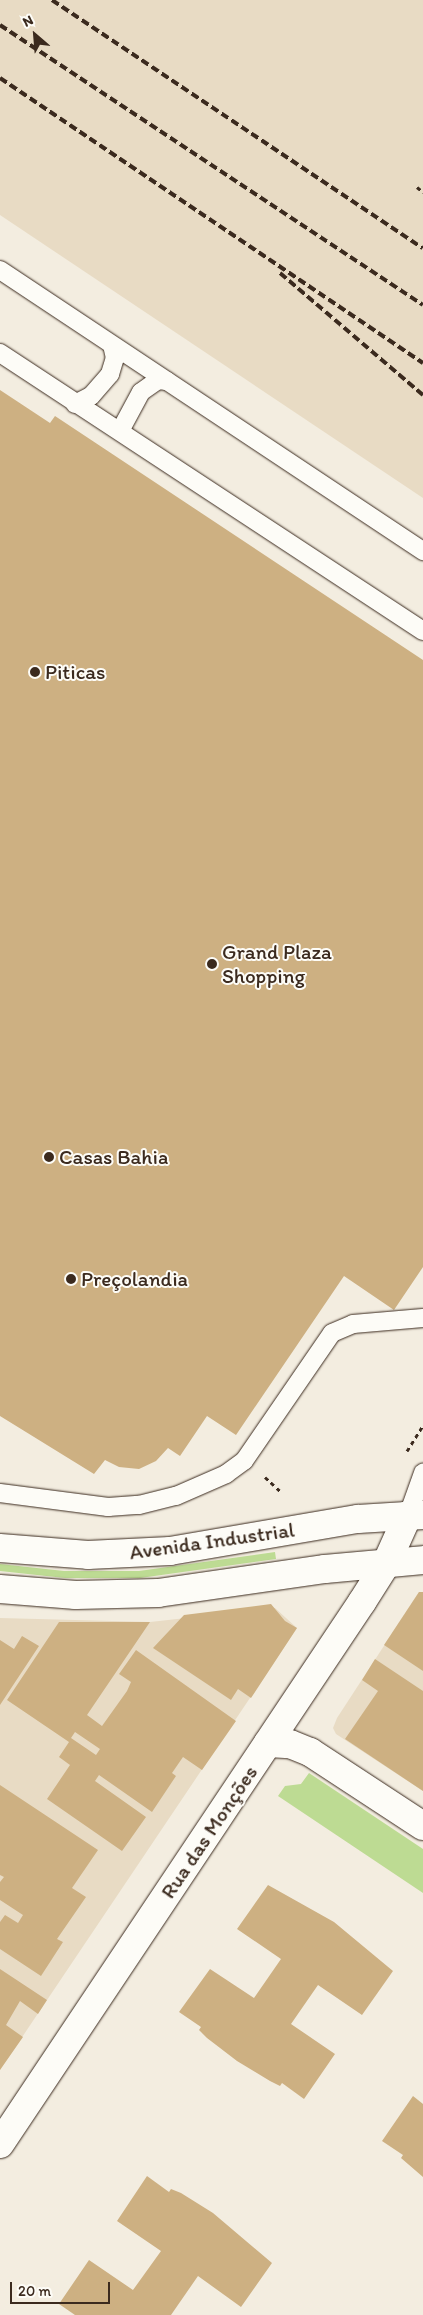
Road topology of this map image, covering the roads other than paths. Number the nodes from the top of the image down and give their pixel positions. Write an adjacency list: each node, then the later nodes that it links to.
1 (0, 270): 2 (lane)
2 (112, 345): 4 (lane); 5 (lane)
3 (0, 353): 5 (lane)
4 (167, 381): 6 (lane); 7 (lane)
5 (75, 404): 6 (lane)
6 (120, 431): 8 (lane)
7 (423, 551)
8 (423, 631)
9 (423, 1318): 11 (lane)
10 (423, 1473): 12 (lane)
11 (0, 1493)
12 (415, 1515): 13 (street, Avenida Industrial); 15 (street, Rua das Monções)
13 (0, 1548)
14 (423, 1560): 15 (street, Avenida Industrial)
15 (386, 1564): 16 (street, Avenida Industrial); 17 (street, Rua das Monções)
16 (0, 1589)
17 (268, 1743): 18 (street); 19 (street, Rua das Monções)
18 (423, 1826)
19 (0, 2144)

